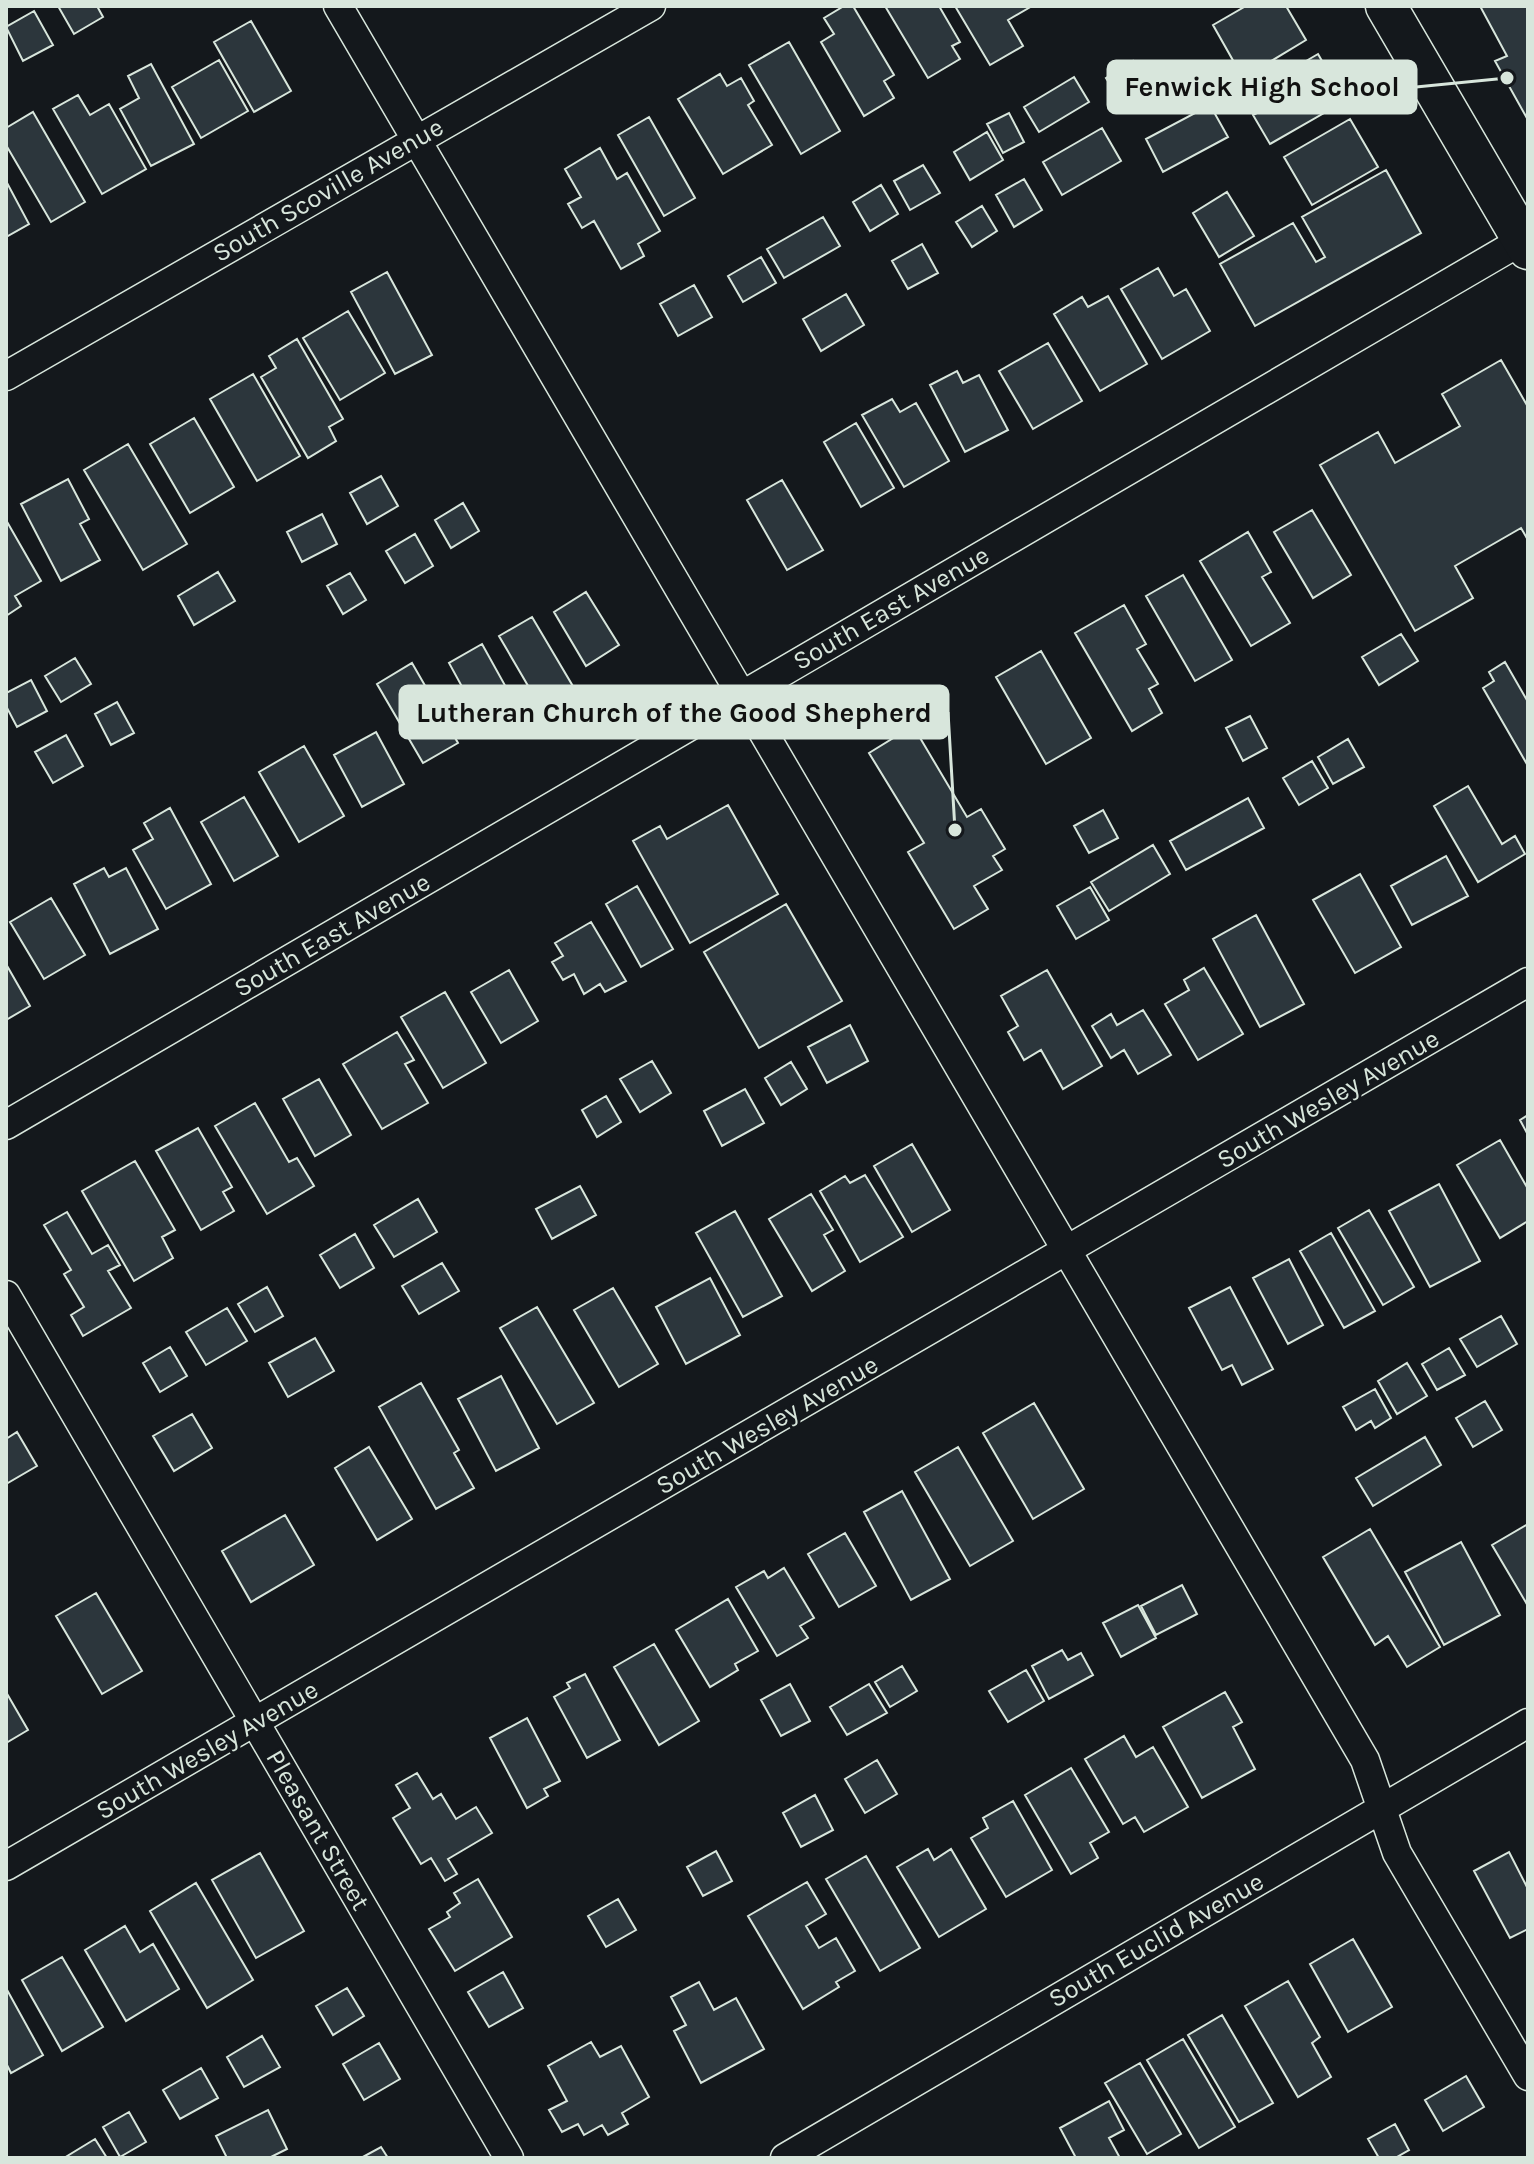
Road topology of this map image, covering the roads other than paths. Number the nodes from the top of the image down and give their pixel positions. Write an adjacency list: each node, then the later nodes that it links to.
1 (338, 6): 4 (street)
2 (651, 6): 4 (street, South Scoville Avenue)
3 (1386, 6): 5 (street)
4 (416, 139): 6 (street, South Scoville Avenue); 7 (street)
5 (1526, 242): 7 (street, South East Avenue)
6 (6, 376)
7 (742, 696): 9 (street, South East Avenue); 10 (street)
8 (1528, 982): 10 (street, South Wesley Avenue)
9 (6, 1125)
10 (1068, 1251): 12 (street, South Wesley Avenue); 14 (street)
11 (6, 1295): 12 (street, Pleasant Street)
12 (254, 1722): 15 (street, South Wesley Avenue); 17 (street, Pleasant Street)
13 (1528, 1723): 14 (street, South Euclid Avenue)
14 (1383, 1808): 16 (street); 18 (street, South Euclid Avenue)
15 (6, 1866)
16 (1528, 2076)
17 (509, 2158)
18 (785, 2158)

